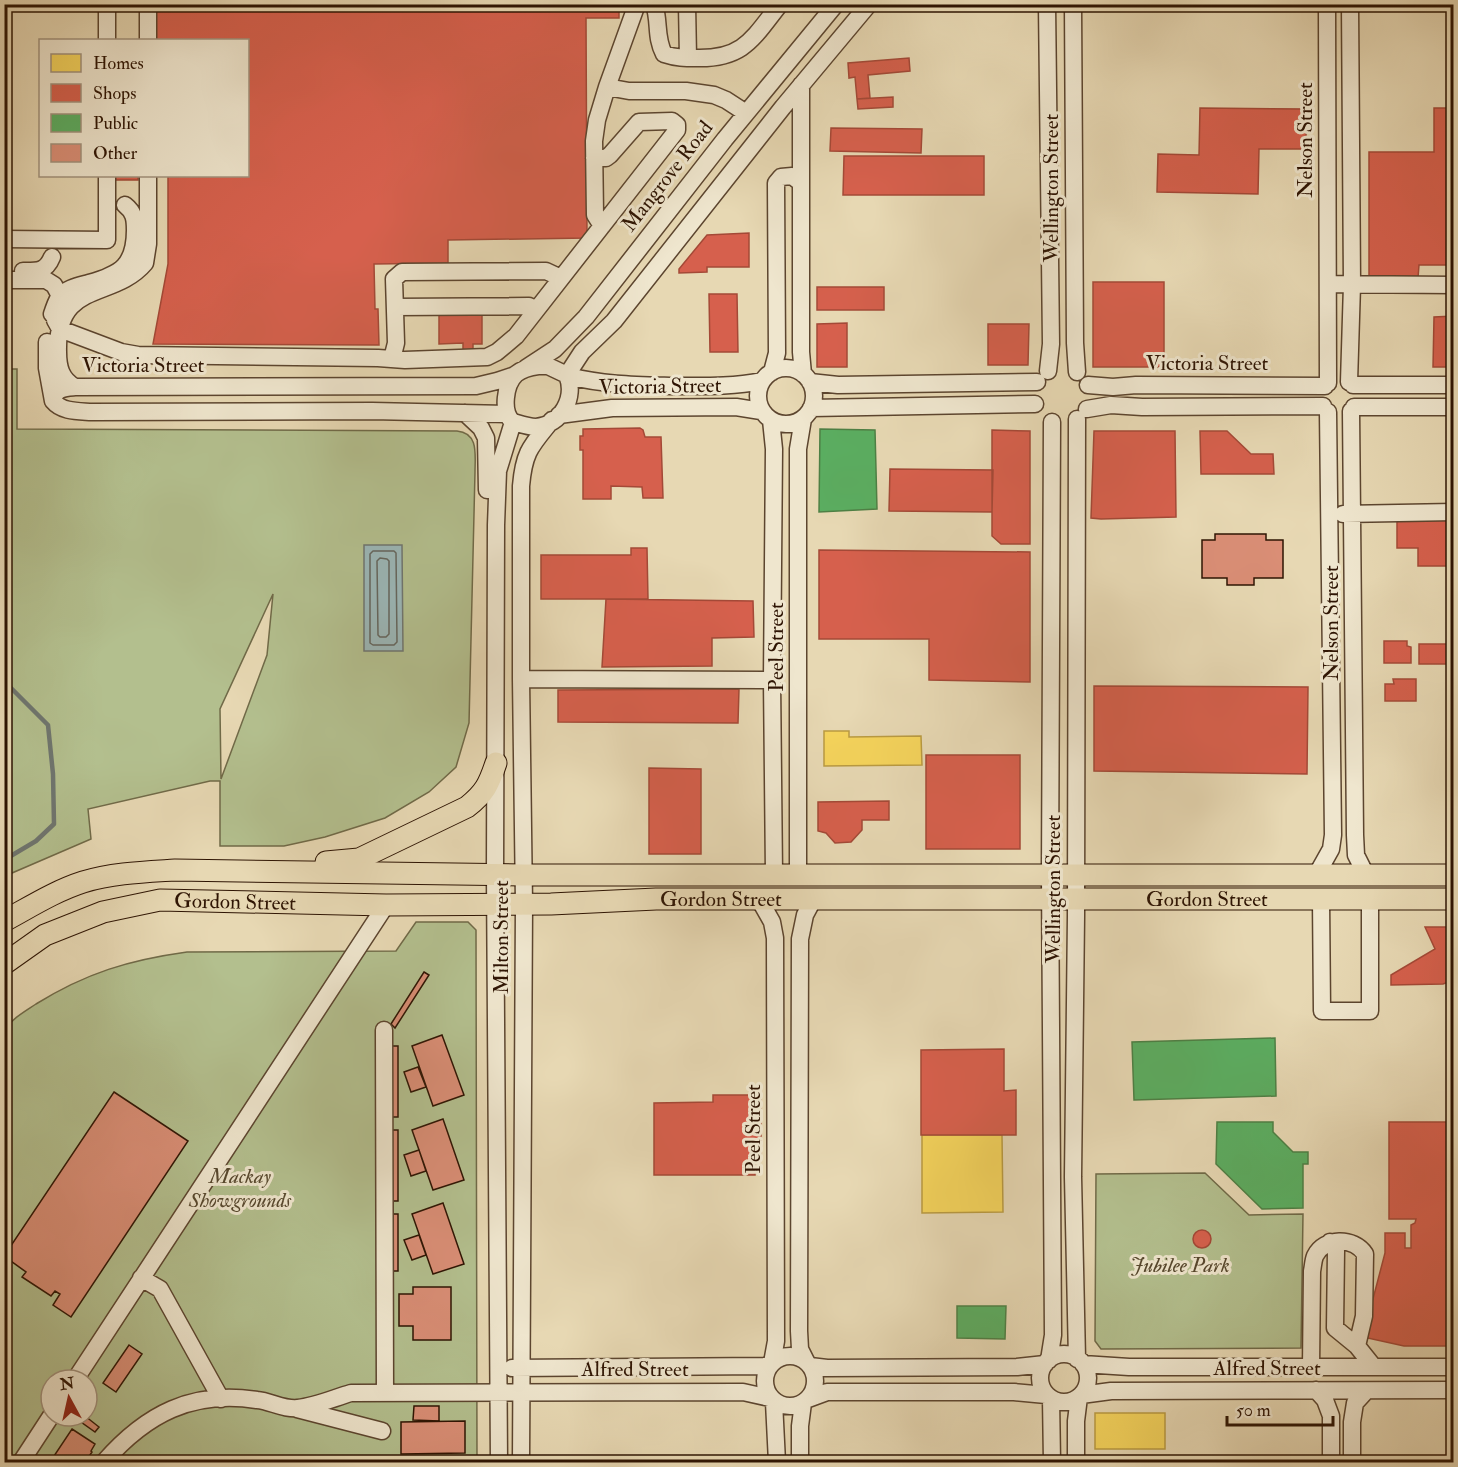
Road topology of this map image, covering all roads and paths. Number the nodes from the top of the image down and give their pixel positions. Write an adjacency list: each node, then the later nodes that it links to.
1 (107, 4): 13 (street)
2 (148, 4): 14 (street)
3 (637, 4): 17 (street)
4 (654, 4): 15 (street)
5 (687, 4): 15 (street)
6 (780, 4): 15 (street)
7 (836, 4): 18 (street, Mangrove Road)
8 (869, 4): 16 (street)
9 (1047, 4): 45 (street, Wellington Street)
10 (1073, 4): 42 (street, Wellington Street)
11 (1327, 4): 31 (street, Nelson Street)
12 (1350, 4): 32 (street)
13 (107, 39)
14 (147, 39)
15 (688, 58)
16 (801, 85): 22 (street); 43 (street)
17 (607, 87): 18 (street); 19 (street)
18 (746, 113): 41 (street, Mangrove Road)
19 (594, 158): 24 (street); 24 (street)
20 (107, 177): 25 (street)
21 (147, 177): 23 (street)
22 (801, 183): 44 (street); 46 (street)
23 (148, 205): 34 (street); 35 (street)
24 (602, 226): 29 (street)
25 (4, 239)
26 (56, 257): 28 (street)
27 (4, 271): 28 (street)
28 (41, 277): 30 (street); 35 (street)
29 (561, 278): 36 (street); 37 (street)
30 (4, 280)
31 (1328, 284): 32 (street); 49 (street, Nelson Street)
32 (1352, 285): 33 (street); 47 (street)
33 (1454, 285)
34 (85, 295): 38 (street); 39 (street)
35 (58, 301): 38 (street); 52 (street)
36 (395, 307): 37 (street); 40 (street)
37 (536, 310): 40 (street)
38 (60, 329): 39 (street); 51 (street)
39 (100, 344): 40 (street)
40 (392, 359)
41 (521, 372): 43 (street); 51 (street, Victoria Street); 62 (street)
42 (1077, 372): 45 (street); 48 (street)
43 (568, 375): 44 (street, Victoria Street); 61 (street)
44 (767, 377): 46 (street); 60 (street)
45 (1042, 377): 46 (street); 53 (street)
46 (807, 378): 58 (street)
47 (1351, 383): 49 (street); 50 (street); 56 (street)
48 (1088, 385): 49 (street, Victoria Street); 59 (street)
49 (1327, 385): 55 (street)
50 (1454, 385)
51 (75, 387): 52 (street, Victoria Street)
52 (53, 400): 57 (street)
53 (1035, 404): 58 (street); 63 (street)
54 (1454, 407): 56 (street)
55 (1326, 409): 56 (street); 59 (street, Victoria Street); 66 (street, Nelson Street)
56 (1353, 409): 65 (street, Nelson Street)
57 (465, 413): 62 (street); 67 (street)
58 (807, 413): 60 (street); 78 (street, Peel Street)
59 (1082, 414): 63 (street); 80 (street, Wellington Street)
60 (766, 415): 61 (street, Victoria Street); 69 (street, Peel Street)
61 (556, 417): 62 (street); 68 (street, Milton Street)
62 (510, 418): 67 (street, Milton Street)
63 (1052, 422): 79 (street, Wellington Street)
64 (1454, 512): 65 (street)
65 (1353, 513): 66 (street); 72 (street, Nelson Street)
66 (1330, 514): 71 (street, Nelson Street)
67 (496, 550): 70 (street, Milton Street)
68 (520, 679): 69 (street); 76 (street, Milton Street)
69 (772, 680): 77 (street, Peel Street)
70 (496, 763): 73 (main road); 75 (street, Milton Street)
71 (1333, 835): 72 (street); 74 (street, Nelson Street)
72 (1355, 835): 81 (street, Nelson Street)
73 (239, 870): 75 (main road, Gordon Street); 94 (main road, Gordon Street)
74 (1317, 874): 80 (main road, Gordon Street); 81 (main road, Gordon Street)
75 (495, 875): 76 (main road, Gordon Street); 91 (street, Milton Street)
76 (524, 875): 77 (main road, Gordon Street); 92 (street, Milton Street)
77 (774, 875): 78 (main road, Gordon Street); 86 (main road)
78 (798, 875): 79 (main road, Gordon Street)
79 (1050, 875): 80 (main road, Gordon Street); 83 (street, Wellington Street)
80 (1076, 875): 84 (street, Wellington Street)
81 (1366, 875): 82 (main road, Gordon Street)
82 (1454, 875)
83 (1051, 898): 84 (main road, Gordon Street); 86 (main road, Gordon Street); 105 (street, Wellington Street)
84 (1076, 898): 87 (main road, Gordon Street); 104 (street, Wellington Street)
85 (759, 899): 90 (main road, Gordon Street); 92 (main road, Gordon Street); 97 (street, Peel Street)
86 (845, 899): 90 (main road, Gordon Street)
87 (1321, 899): 88 (main road, Gordon Street); 88 (street)
88 (1370, 899): 89 (main road, Gordon Street)
89 (1454, 899)
90 (813, 900): 98 (street)
91 (495, 904): 92 (main road, Gordon Street); 93 (main road, Gordon Street); 112 (street, Milton Street)
92 (524, 904): 113 (street, Milton Street)
93 (386, 905): 95 (main road, Gordon Street); 102 (street)
94 (4, 921)
95 (4, 964)
96 (384, 1030): 119 (street)
97 (775, 1041): 98 (street); 99 (street, Peel Street)
98 (800, 1041): 100 (street)
99 (776, 1147): 100 (street); 106 (street, Peel Street)
100 (799, 1147): 107 (street)
101 (1330, 1242): 103 (street); 103 (street); 109 (street)
102 (141, 1278): 111 (street); 122 (street)
103 (1357, 1346): 108 (street)
104 (1080, 1361): 105 (street); 109 (street, Alfred Street); 121 (street)
105 (1047, 1362): 107 (street); 120 (street)
106 (771, 1364): 107 (street); 113 (street, Alfred Street); 123 (street)
107 (809, 1364): 124 (street)
108 (1374, 1366): 109 (street, Alfred Street); 110 (street, Alfred Street)
109 (1311, 1367)
110 (1454, 1367)
111 (83, 1368)
112 (499, 1368): 113 (street, Alfred Street); 117 (street, Milton Street)
113 (522, 1368): 118 (street, Milton Street)
114 (1316, 1390): 116 (street, Alfred Street); 121 (street, Alfred Street); 138 (street)
115 (1454, 1390): 116 (street, Alfred Street)
116 (1366, 1391): 139 (street)
117 (499, 1392): 118 (street, Alfred Street); 119 (street, Alfred Street); 132 (street, Milton Street)
118 (522, 1392): 123 (street, Alfred Street); 133 (street, Milton Street)
119 (385, 1393): 125 (street, Alfred Street)
120 (1048, 1396): 121 (street); 124 (street); 136 (street)
121 (1080, 1396): 137 (street)
122 (221, 1399): 125 (street); 128 (street)
123 (772, 1400): 124 (street); 134 (street)
124 (806, 1401): 135 (street)
125 (296, 1408): 127 (street)
126 (43, 1428): 129 (street)
127 (382, 1431)
128 (125, 1439): 130 (street); 131 (street)
129 (21, 1462)
130 (104, 1462)
131 (120, 1462)
132 (499, 1462)
133 (521, 1462)
134 (777, 1462)
135 (800, 1462)
136 (1053, 1462)
137 (1076, 1462)
138 (1331, 1462)
139 (1352, 1462)

